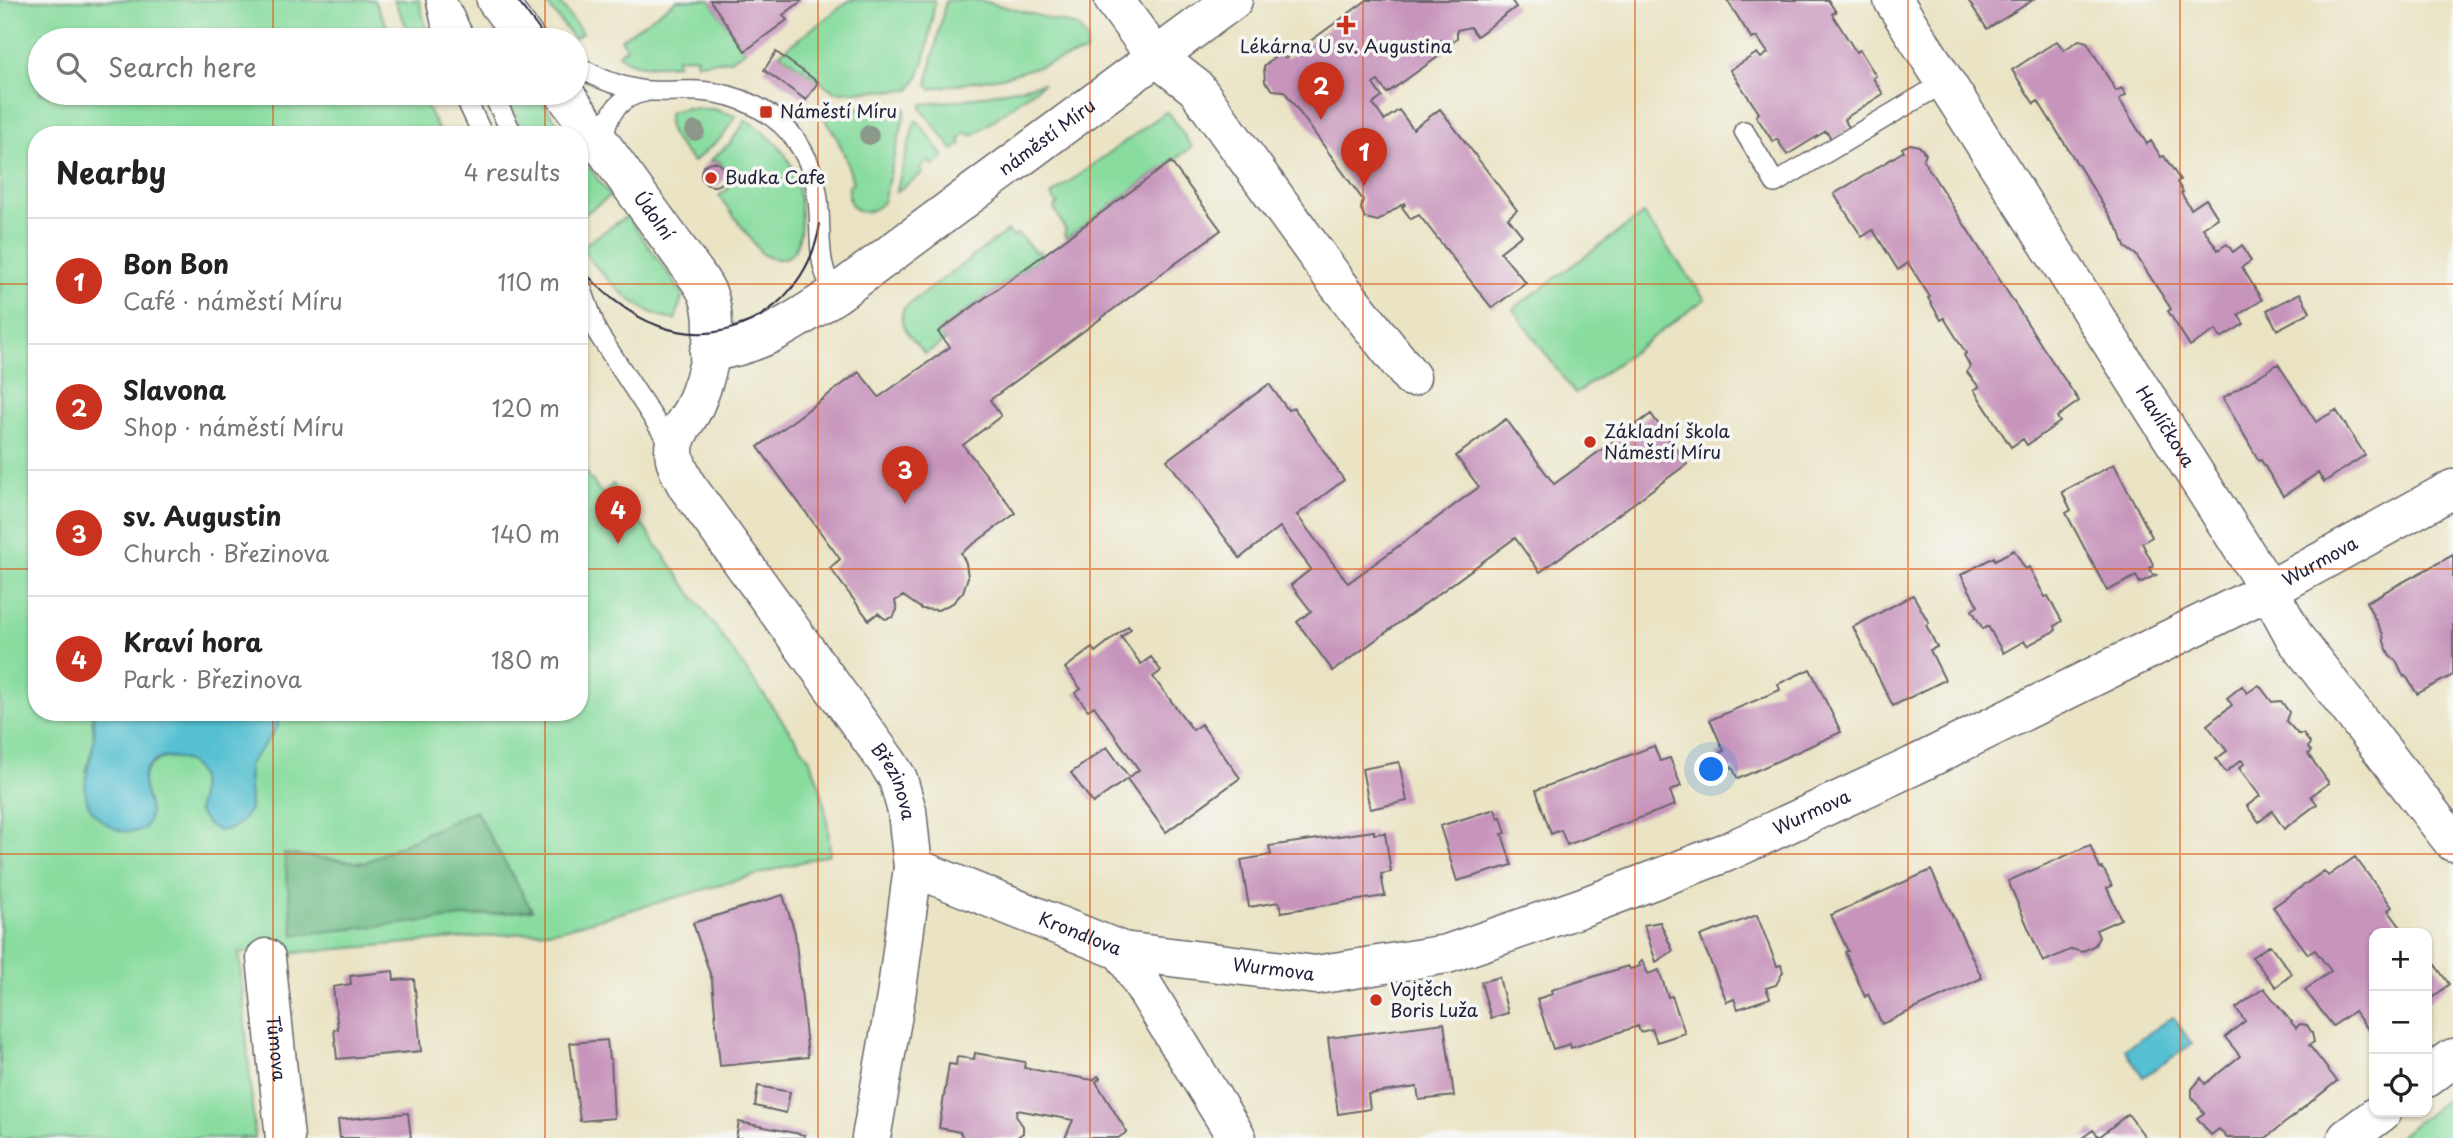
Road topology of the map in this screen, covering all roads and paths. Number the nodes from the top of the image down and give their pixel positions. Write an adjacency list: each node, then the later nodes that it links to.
1 (436, 0): 7 (lane)
2 (446, 0): 8 (lane)
3 (496, 0): 9 (street)
4 (1115, 0): 10 (street)
5 (1233, 0): 10 (street, náměstí Míru)
6 (1893, 0): 12 (street, Havlíčkova)
7 (442, 28)
8 (460, 28)
9 (519, 28)
10 (1155, 57): 21 (street, náměstí Míru); 24 (street)
11 (588, 71): 13 (lane)
12 (1945, 82): 19 (lane); 27 (street, Havlíčkova)
13 (653, 91): 20 (lane); 21 (lane)
14 (469, 105): 17 (lane)
15 (498, 105): 18 (lane)
16 (573, 105): 20 (street, Údolní)
17 (480, 126)
18 (508, 126)
19 (1744, 131)
20 (607, 152): 23 (street, Údolní)
21 (835, 294): 23 (street, náměstí Míru)
22 (588, 306): 25 (lane)
23 (709, 352): 25 (street)
24 (1411, 377)
25 (674, 450): 29 (street, Březinova)
26 (2453, 489): 27 (street, Wurmova)
27 (2269, 590): 28 (street, Havlíčkova); 30 (street, Wurmova)
28 (2453, 842)
29 (913, 867): 30 (street, Krondlova); 36 (street, Březinova)
30 (1122, 951): 37 (street, Krondlova)
31 (266, 958): 35 (street, Tůmova)
32 (2453, 1058): 33 (street)
33 (2432, 1074)
34 (2375, 1117): 38 (street)
35 (285, 1138)
36 (871, 1138)
37 (1237, 1138)
38 (2347, 1138)

